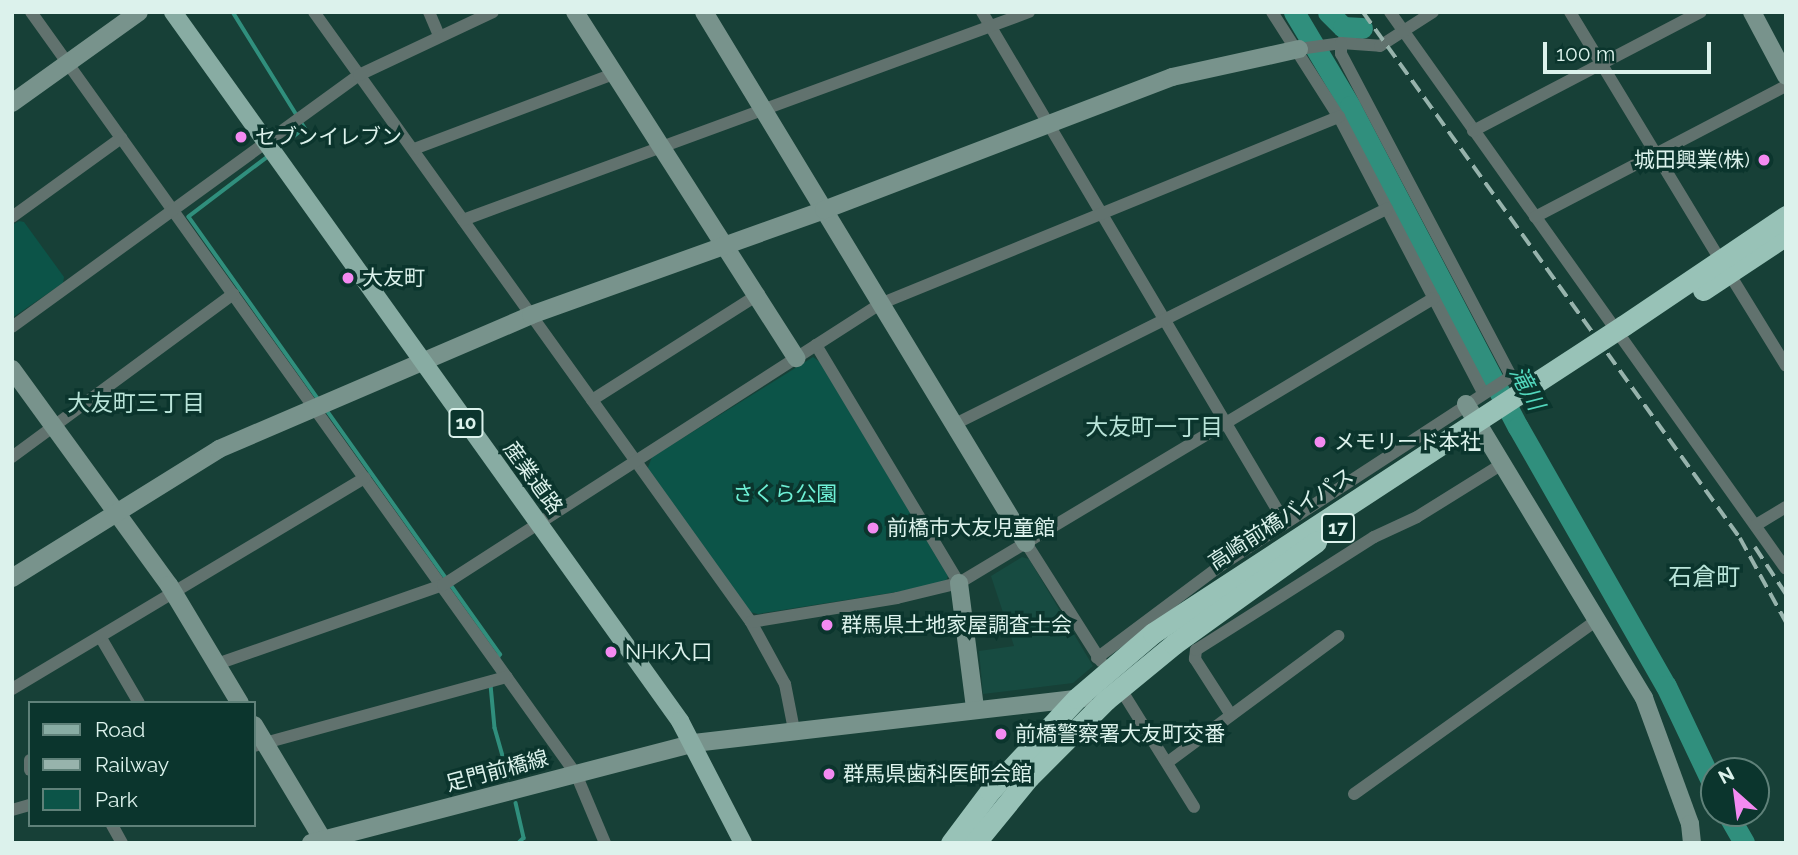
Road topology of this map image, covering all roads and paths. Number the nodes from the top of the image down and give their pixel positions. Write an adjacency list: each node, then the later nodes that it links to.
1 (32, 12): 22 (street)
2 (139, 12): 22 (street)
3 (173, 12): 34 (main road, 産業道路 / 10)
4 (314, 12): 25 (street)
5 (429, 12): 19 (street)
6 (493, 12): 19 (street)
7 (576, 12): 24 (street)
8 (982, 12): 17 (street)
9 (1029, 12): 17 (street)
10 (1272, 12): 21 (street)
11 (1390, 12): 18 (street)
12 (1433, 12): 18 (street)
13 (1570, 12): 23 (street)
14 (1701, 12): 23 (street)
15 (1752, 12): 26 (street)
16 (710, 14): 29 (street)
17 (990, 27): 29 (street); 31 (street)
18 (1405, 30): 20 (street); 32 (street)
19 (439, 35): 25 (street)
20 (1335, 43): 21 (street); 63 (street)
21 (1301, 49): 30 (street); 31 (street)
22 (68, 63): 28 (street); 33 (street)
23 (1601, 64): 32 (street); 37 (street)
24 (614, 74): 35 (street); 36 (street)
25 (359, 75): 34 (street); 36 (street)
26 (1786, 76)
27 (1786, 86): 37 (street)
28 (12, 103)
29 (764, 111): 35 (street); 39 (street)
30 (1339, 117): 38 (street); 41 (street)
31 (1048, 126): 39 (street); 41 (street)
32 (1473, 131): 44 (street)
33 (121, 138): 40 (street); 43 (street)
34 (267, 145): 40 (street); 60 (main road, 産業道路 / 10)
35 (663, 147): 45 (street); 47 (street)
36 (414, 149): 45 (street)
37 (1656, 153): 44 (street); 48 (street)
38 (1387, 209): 52 (street); 55 (street)
39 (824, 210): 47 (street); 53 (street)
40 (174, 211): 50 (street); 56 (street)
41 (1101, 213): 53 (street); 55 (street)
42 (1786, 216): 57 (highway, 高崎前橋バイパス / 17)
43 (12, 217)
44 (1535, 217): 79 (street)
45 (463, 220): 54 (street)
46 (1786, 235): 57 (highway, 高崎前橋バイパス / 17)
47 (726, 245): 51 (street); 54 (street)
48 (1715, 251)
49 (1735, 283): 61 (street)
50 (233, 293): 66 (street); 68 (street)
51 (759, 294): 59 (street); 64 (street)
52 (1434, 298): 63 (street); 67 (street)
53 (880, 304): 58 (street); 69 (street)
54 (531, 315): 60 (street); 64 (street)
55 (1164, 318): 67 (street); 69 (street)
56 (12, 327)
57 (1627, 332): 70 (highway, 高崎前橋バイパス / 17, bridge)
58 (816, 345): 59 (street); 83 (street)
59 (796, 358): 72 (street)
60 (421, 360): 66 (street); 78 (main road, 産業道路 / 10)
61 (1786, 366)
62 (12, 369): 68 (street)
63 (1485, 391): 65 (street)
64 (592, 400): 72 (street)
65 (1466, 404): 73 (street); 77 (street)
66 (313, 405): 74 (street); 76 (street)
67 (1226, 422): 77 (street); 80 (street)
68 (55, 425): 71 (street); 76 (street)
69 (953, 425): 80 (street)
70 (1455, 443): 90 (highway, 高崎前橋バイパス / 17); 94 (highway, 高崎前橋バイパス / 17)
71 (12, 457)
72 (634, 460): 78 (street); 87 (street)
73 (1502, 464): 86 (street); 99 (street)
74 (365, 478): 84 (street); 85 (street)
75 (1786, 507): 79 (street)
76 (118, 514): 82 (street); 85 (street)
77 (1285, 523): 90 (street)
78 (540, 526): 84 (street); 101 (main road, 産業道路 / 10)
79 (1756, 526): 81 (street)
80 (1026, 543): 83 (street); 90 (street)
81 (1786, 569)
82 (12, 578)
83 (958, 583): 87 (street); 98 (street)
84 (443, 585): 91 (street); 92 (street)
85 (174, 593): 89 (street); 91 (street)
86 (1596, 621): 105 (street); 114 (street)
87 (751, 622): 100 (street)
88 (1338, 636): 99 (street)
89 (101, 638): 93 (street); 96 (street)
90 (1103, 663): 95 (highway, 高崎前橋バイパス / 17)
91 (217, 664): 97 (street)
92 (508, 677): 102 (street); 104 (street)
93 (12, 688)
94 (1113, 694): 95 (street, 足門前橋線); 103 (street); 113 (highway, 高崎前橋バイパス / 17)
95 (1077, 698): 98 (street, 足門前橋線); 112 (highway, 高崎前橋バイパス / 17)
96 (134, 701)
97 (239, 701)
98 (975, 708): 100 (street, 足門前橋線)
99 (1231, 715): 103 (street)
100 (794, 730): 101 (street, 足門前橋線)
101 (694, 743): 104 (street, 足門前橋線); 111 (main road, 産業道路 / 10)
102 (259, 744): 108 (street)
103 (1168, 762): 106 (street)
104 (576, 774): 108 (street, 足門前橋線); 110 (street)
105 (1354, 794)
106 (1194, 807)
107 (113, 827): 109 (street)
108 (320, 842)
109 (122, 843)
110 (605, 843)
111 (743, 843)
112 (951, 843)
113 (975, 843)
114 (1692, 843)

